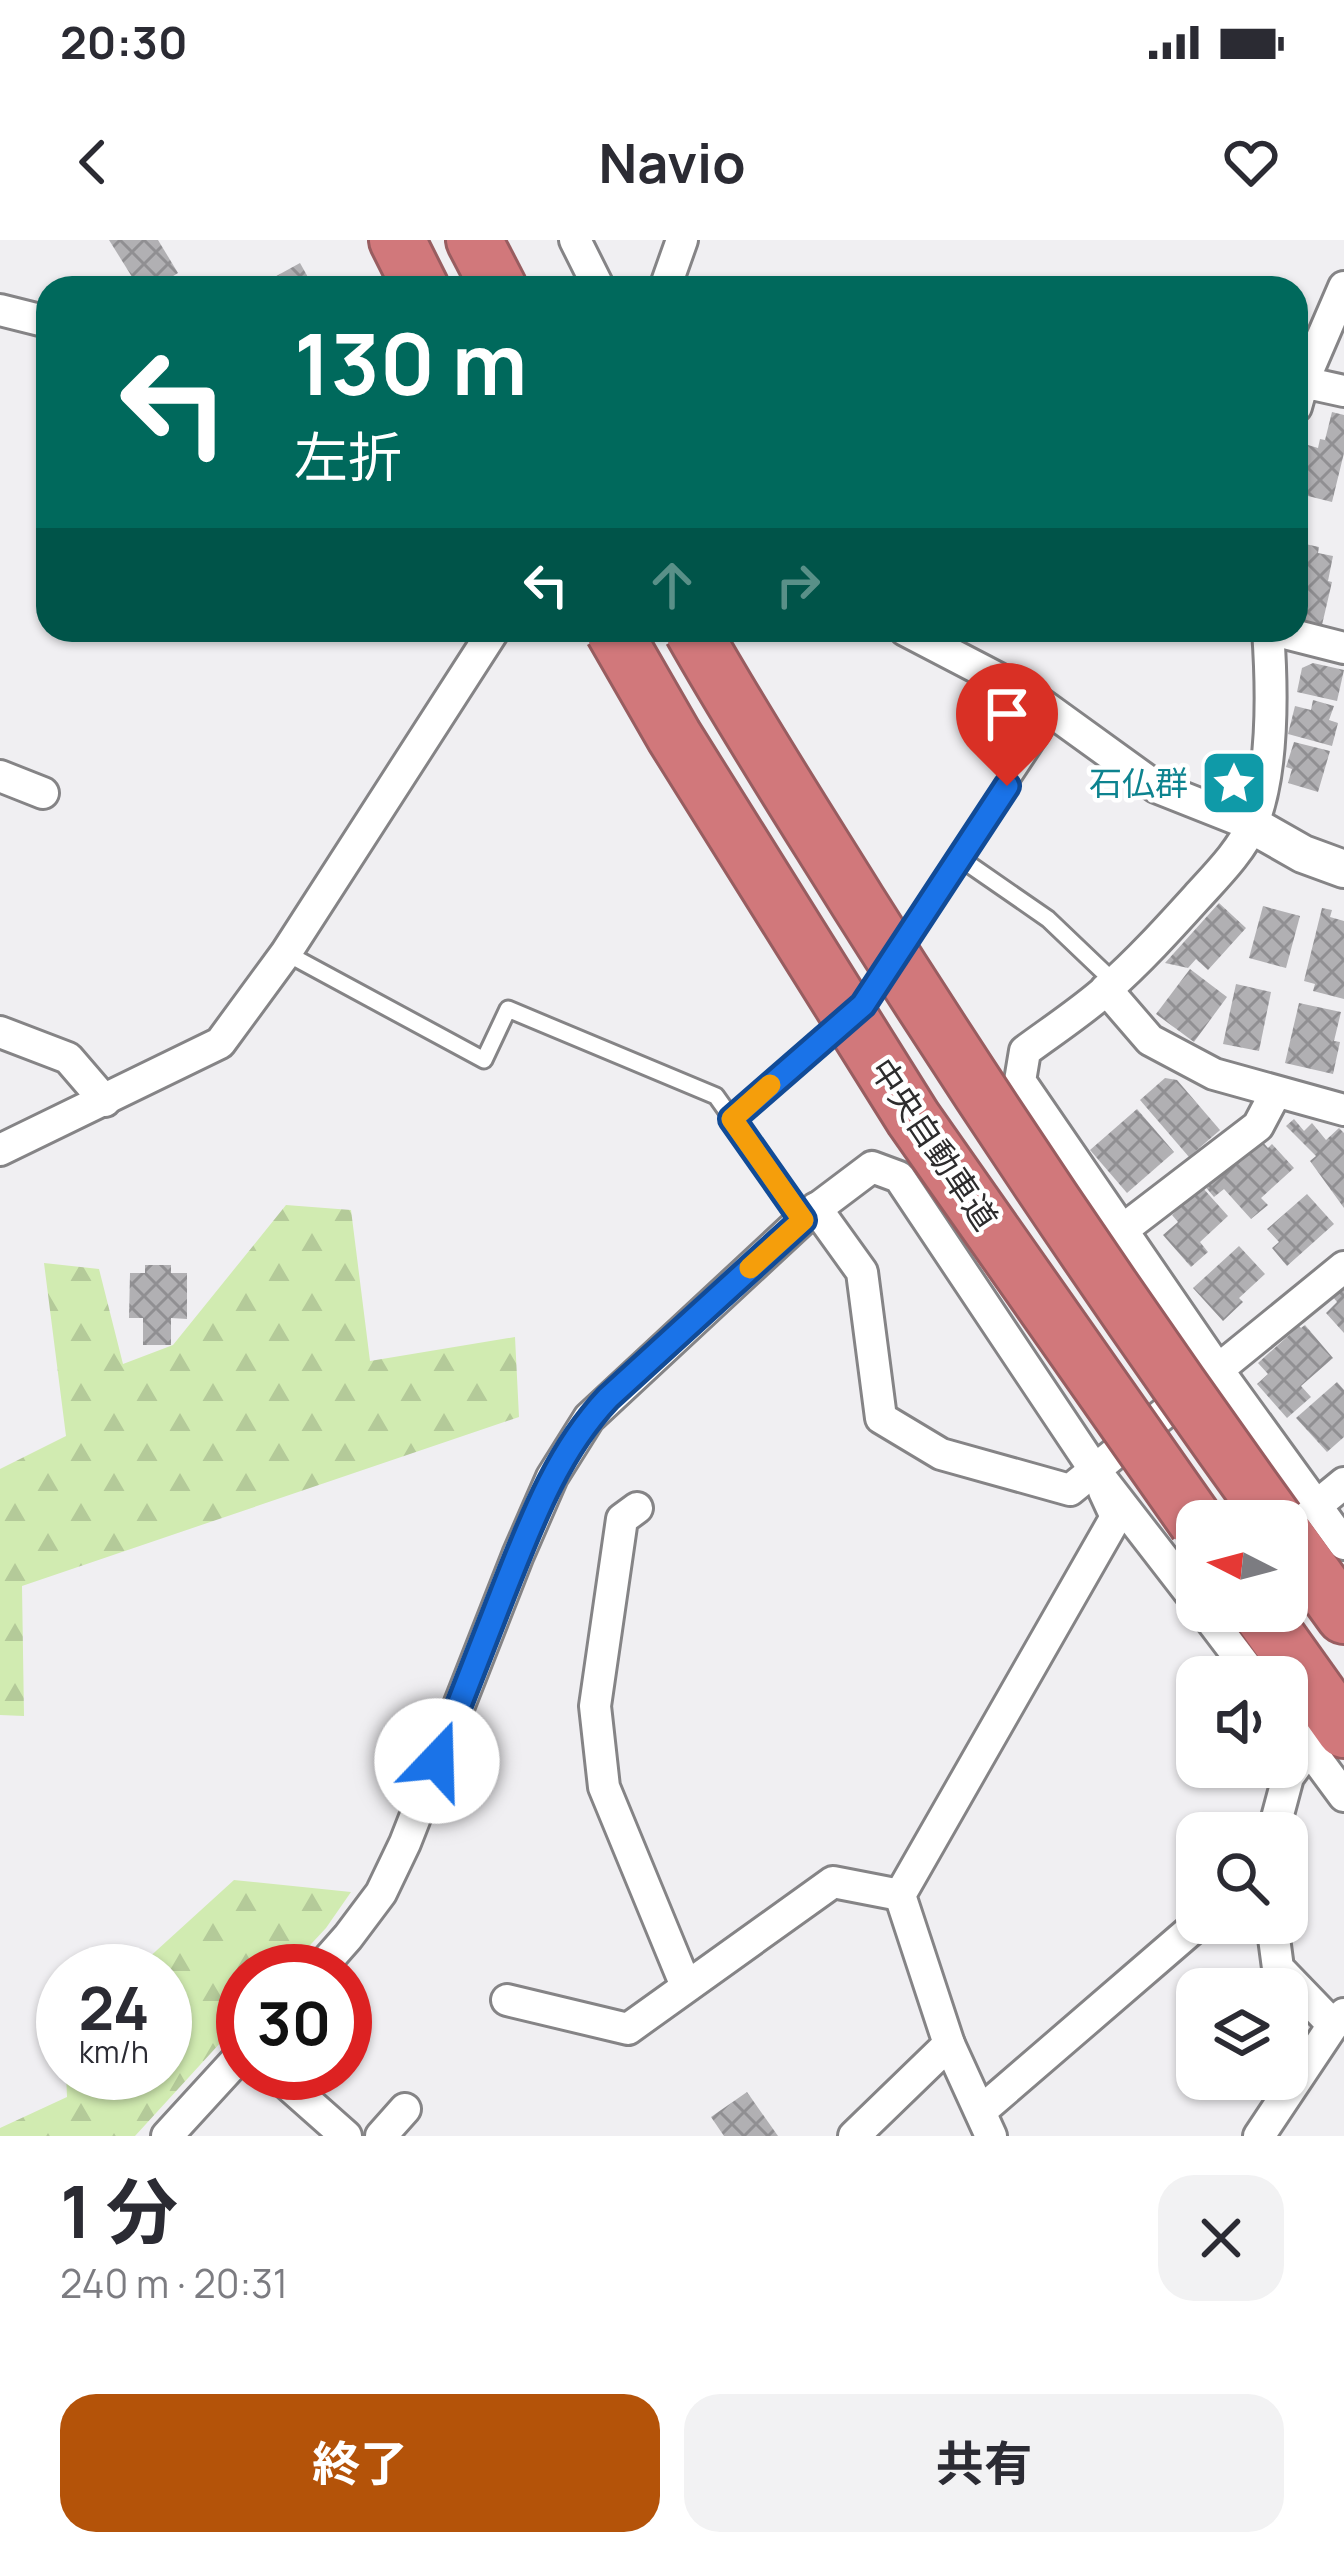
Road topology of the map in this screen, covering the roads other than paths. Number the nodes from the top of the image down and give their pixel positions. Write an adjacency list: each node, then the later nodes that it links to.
1 (397, 240): 5 (highway)
2 (473, 240): 6 (highway)
3 (575, 240): 7 (street)
4 (682, 240): 8 (street)
5 (415, 276)
6 (492, 276)
7 (593, 276)
8 (669, 276)
9 (1344, 287): 12 (street)
10 (0, 310): 11 (street)
11 (36, 319)
12 (1308, 375)
13 (1344, 392): 14 (street)
14 (1308, 394)
15 (1308, 639): 21 (street)
16 (486, 642): 28 (street)
17 (620, 642): 44 (highway, 中央自動車道, bridge)
18 (699, 642): 45 (highway, 中央自動車道, bridge)
19 (928, 642): 22 (street)
20 (1271, 642): 25 (street)
21 (1344, 647)
22 (1055, 714): 25 (street); 26 (lane)
23 (0, 776): 24 (street)
24 (43, 793)
25 (1252, 825): 27 (street); 29 (street)
26 (960, 858): 29 (lane); 35 (lane)
27 (1344, 869)
28 (286, 953): 33 (street); 35 (lane)
29 (1110, 986): 31 (street); 32 (street)
30 (0, 1032): 33 (street)
31 (1021, 1082): 37 (street); 39 (street)
32 (1276, 1092): 34 (street); 39 (street)
33 (105, 1101): 36 (street)
34 (1344, 1110)
35 (732, 1119): 38 (lane)
36 (0, 1150)
37 (899, 1177): 38 (street); 42 (street)
38 (810, 1214): 42 (street); 61 (street)
39 (1121, 1231): 41 (street)
40 (1344, 1267): 41 (street)
41 (1218, 1370): 42 (street); 46 (street)
42 (1094, 1469): 52 (street); 60 (street)
43 (1344, 1483): 48 (street)
44 (1181, 1500)
45 (1275, 1500)
46 (1283, 1500)
47 (637, 1508): 64 (street)
48 (1308, 1510)
49 (1308, 1528): 50 (street)
50 (1344, 1544)
51 (1308, 1549): 53 (highway, 中央自動車道)
52 (1176, 1576)
53 (1344, 1616)
54 (1220, 1632): 56 (street)
55 (1270, 1632): 57 (highway)
56 (1238, 1656)
57 (1326, 1739): 58 (street); 59 (street)
58 (1344, 1796)
59 (1279, 1812)
60 (900, 1895): 64 (street); 67 (street)
61 (342, 1944)
62 (1177, 1944): 71 (street)
63 (1275, 1944): 66 (street)
64 (686, 1986): 65 (street)
65 (507, 2000)
66 (1339, 2019): 76 (street)
67 (949, 2044): 71 (street); 75 (street)
68 (216, 2082): 72 (street)
69 (305, 2100): 73 (street)
70 (405, 2109): 74 (street)
71 (986, 2123)
72 (167, 2136)
73 (346, 2136)
74 (381, 2136)
75 (854, 2136)
76 (1259, 2136)

